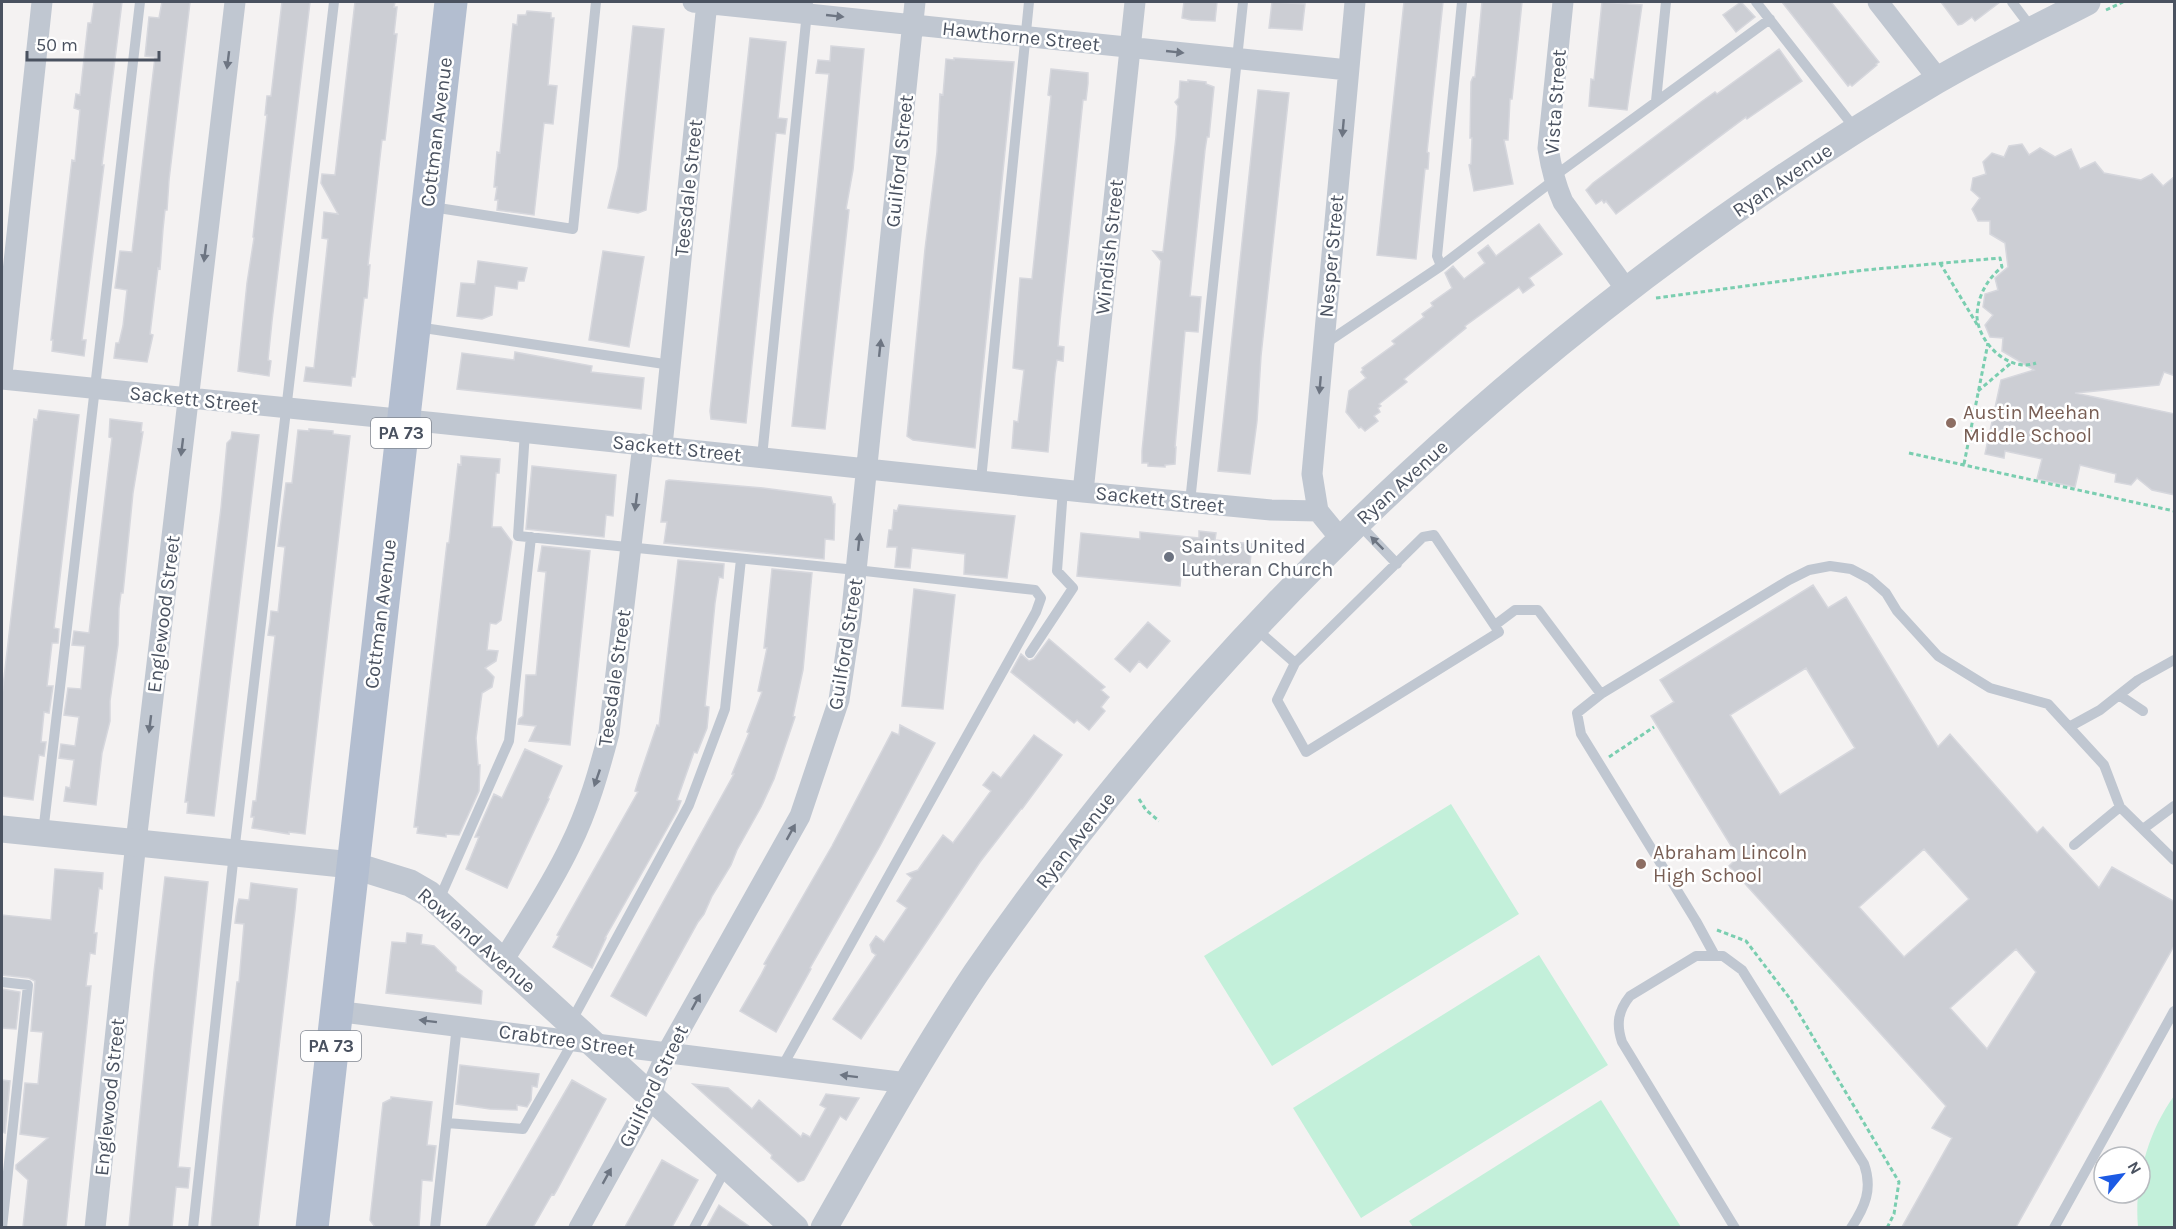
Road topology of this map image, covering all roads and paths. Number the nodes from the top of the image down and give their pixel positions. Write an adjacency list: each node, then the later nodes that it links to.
1 (42, 2): 44 (street)
2 (140, 2): 46 (lane)
3 (235, 2): 48 (street, Englewood Street, one-way to 48)
4 (334, 2): 49 (lane)
5 (451, 2): 32 (main road, Cottman Avenue / PA 73)
6 (596, 2): 32 (lane)
7 (703, 2): 20 (street, Hawthorne Street); 43 (street, Teesdale Street)
8 (915, 2): 22 (street, Guilford Street)
9 (1029, 2): 24 (lane)
10 (1135, 2): 25 (street, Windish Street)
11 (1243, 2): 26 (lane)
12 (1355, 2): 27 (street, Nesper Street)
13 (1462, 2): 34 (lane)
14 (1563, 2): 31 (street, Vista Street)
15 (1666, 2): 29 (lane)
16 (1756, 2): 21 (lane)
17 (1878, 2): 28 (street)
18 (2012, 2): 23 (lane)
19 (2087, 2): 23 (street, Ryan Avenue)
20 (808, 8): 22 (street, Hawthorne Street, one-way to 22); 54 (lane)
21 (1770, 19): 29 (lane); 30 (lane)
22 (913, 24): 24 (street, Hawthorne Street); 56 (street, Guilford Street, one-way to 22)
23 (2033, 30): 28 (street, Ryan Avenue)
24 (1026, 36): 25 (street, Hawthorne Street); 57 (lane)
25 (1130, 47): 26 (street, Hawthorne Street, one-way to 26); 58 (street, Windish Street)
26 (1237, 58): 27 (street, Hawthorne Street); 59 (lane)
27 (1348, 70): 40 (street, Nesper Street, one-way to 40)
28 (1939, 80): 30 (street, Ryan Avenue)
29 (1656, 101): 31 (lane)
30 (1857, 130): 35 (street, Ryan Avenue)
31 (1554, 179): 34 (lane); 35 (street, Vista Street)
32 (427, 206): 37 (main road, Cottman Avenue / PA 73)
33 (1940, 263): 36 (path); 38 (path); 38 (path)
34 (1441, 266): 40 (lane)
35 (1626, 289): 62 (street, Ryan Avenue)
36 (1656, 298)
37 (413, 327): 43 (lane); 50 (main road, Cottman Avenue / PA 73)
38 (1980, 330): 39 (path)
39 (1988, 343): 41 (path); 47 (path)
40 (1323, 345): 60 (street, Nesper Street, one-way to 60)
41 (2011, 363): 42 (path); 47 (path)
42 (2036, 363)
43 (671, 365): 52 (street, Teesdale Street)
44 (2, 374)
45 (2, 379): 46 (street, Sackett Street)
46 (94, 389): 48 (street, Sackett Street); 85 (lane)
47 (1978, 391): 55 (path)
48 (188, 398): 49 (street, Sackett Street); 86 (street, Englewood Street, one-way to 86)
49 (286, 408): 50 (street, Sackett Street); 88 (lane)
50 (402, 420): 51 (street, Sackett Street); 90 (main road, Cottman Avenue / PA 73)
51 (525, 432): 52 (street, Sackett Street); 63 (lane)
52 (653, 445): 54 (street, Sackett Street); 64 (street, Teesdale Street, one-way to 64)
53 (1909, 453): 55 (path)
54 (762, 457): 56 (street, Sackett Street)
55 (1964, 464): 61 (path)
56 (867, 468): 57 (street, Sackett Street); 67 (street, Guilford Street, one-way to 56)
57 (981, 480): 58 (street, Sackett Street)
58 (1073, 490): 59 (street, Sackett Street); 70 (lane)
59 (1190, 502): 60 (street, Sackett Street)
60 (1318, 511): 62 (street)
61 (2175, 511)
62 (1348, 530): 66 (lane, one-way to 62); 69 (street, Ryan Avenue)
63 (531, 537): 64 (lane); 91 (lane)
64 (631, 548): 65 (lane); 94 (street, Teesdale Street, one-way to 94)
65 (741, 559): 67 (lane); 99 (lane)
66 (1398, 564): 68 (lane); 72 (lane)
67 (856, 570): 100 (street, Guilford Street, one-way to 67); 101 (lane)
68 (1495, 625): 72 (lane); 73 (lane)
69 (1256, 628): 72 (lane); 102 (street, Ryan Avenue)
70 (1030, 653)
71 (2175, 660): 74 (lane)
72 (1295, 663)
73 (1601, 694): 76 (lane); 78 (lane)
74 (2119, 695): 75 (lane); 76 (lane)
75 (2143, 711)
76 (2069, 727): 81 (lane)
77 (1654, 728): 78 (path)
78 (1600, 763): 92 (lane)
79 (1139, 799): 82 (path)
80 (2175, 806): 84 (lane)
81 (2121, 807): 84 (lane); 87 (lane)
82 (1159, 821)
83 (2, 829): 85 (street, Rowland Avenue)
84 (2143, 829): 89 (lane)
85 (43, 833): 86 (street, Rowland Avenue)
86 (136, 842): 88 (street, Rowland Avenue); 107 (street, Englewood Street)
87 (2074, 845)
88 (234, 853): 90 (street, Rowland Avenue); 108 (lane)
89 (2175, 860)
90 (352, 865): 91 (street, Rowland Avenue); 96 (main road, Cottman Avenue / PA 73)
91 (438, 903): 94 (street, Rowland Avenue)
92 (1696, 921): 93 (lane); 117 (path)
93 (1714, 954): 115 (lane); 116 (lane)
94 (503, 961): 99 (street, Rowland Avenue)
95 (2, 982): 106 (lane)
96 (335, 1011): 98 (street, Crabtree Street, one-way to 96); 109 (main road, Cottman Avenue / PA 73)
97 (2175, 1011): 118 (lane)
98 (457, 1024): 99 (street, Crabtree Street); 104 (lane)
99 (578, 1035): 100 (street, Crabtree Street); 103 (street, Rowland Avenue); 104 (lane)
100 (667, 1053): 101 (street, Crabtree Street); 103 (street, Guilford Street)
101 (782, 1067): 102 (street, Crabtree Street, one-way to 101)
102 (907, 1083): 114 (street, Ryan Avenue)
103 (651, 1098): 105 (street, Rowland Avenue); 111 (street, Guilford Street, one-way to 103)
104 (447, 1123): 110 (lane)
105 (727, 1166): 112 (lane); 113 (street, Rowland Avenue)
106 (2, 1227)
107 (95, 1227)
108 (193, 1227)
109 (312, 1227)
110 (435, 1227)
111 (579, 1227)
112 (694, 1227)
113 (795, 1227)
114 (824, 1227)
115 (1735, 1227)
116 (1851, 1227)
117 (1887, 1227)
118 (2054, 1227)

